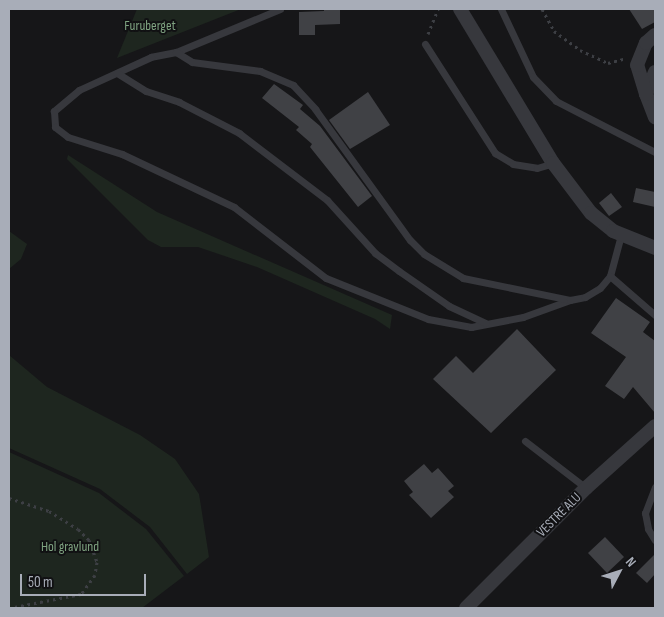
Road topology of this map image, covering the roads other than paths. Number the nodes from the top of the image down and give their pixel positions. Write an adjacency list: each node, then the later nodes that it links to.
1 (280, 9): 6 (lane)
2 (460, 9): 12 (street)
3 (501, 9): 11 (lane)
4 (655, 35): 9 (street)
5 (425, 44): 12 (lane)
6 (176, 52): 8 (lane); 16 (lane)
7 (655, 72): 9 (street)
8 (117, 73): 18 (lane); 18 (lane)
9 (646, 94): 10 (street)
10 (655, 117)
11 (655, 152)
12 (553, 163): 13 (street)
13 (621, 235): 14 (street); 15 (lane)
14 (655, 248)
15 (610, 276): 16 (lane); 17 (lane)
16 (570, 300): 18 (lane)
17 (655, 315)
18 (488, 324)
19 (655, 426): 22 (street, VESTRE ALU)
20 (525, 441): 22 (lane)
21 (655, 487): 23 (lane)
22 (586, 488): 24 (street, VESTRE ALU)
23 (655, 540)
24 (466, 608)

